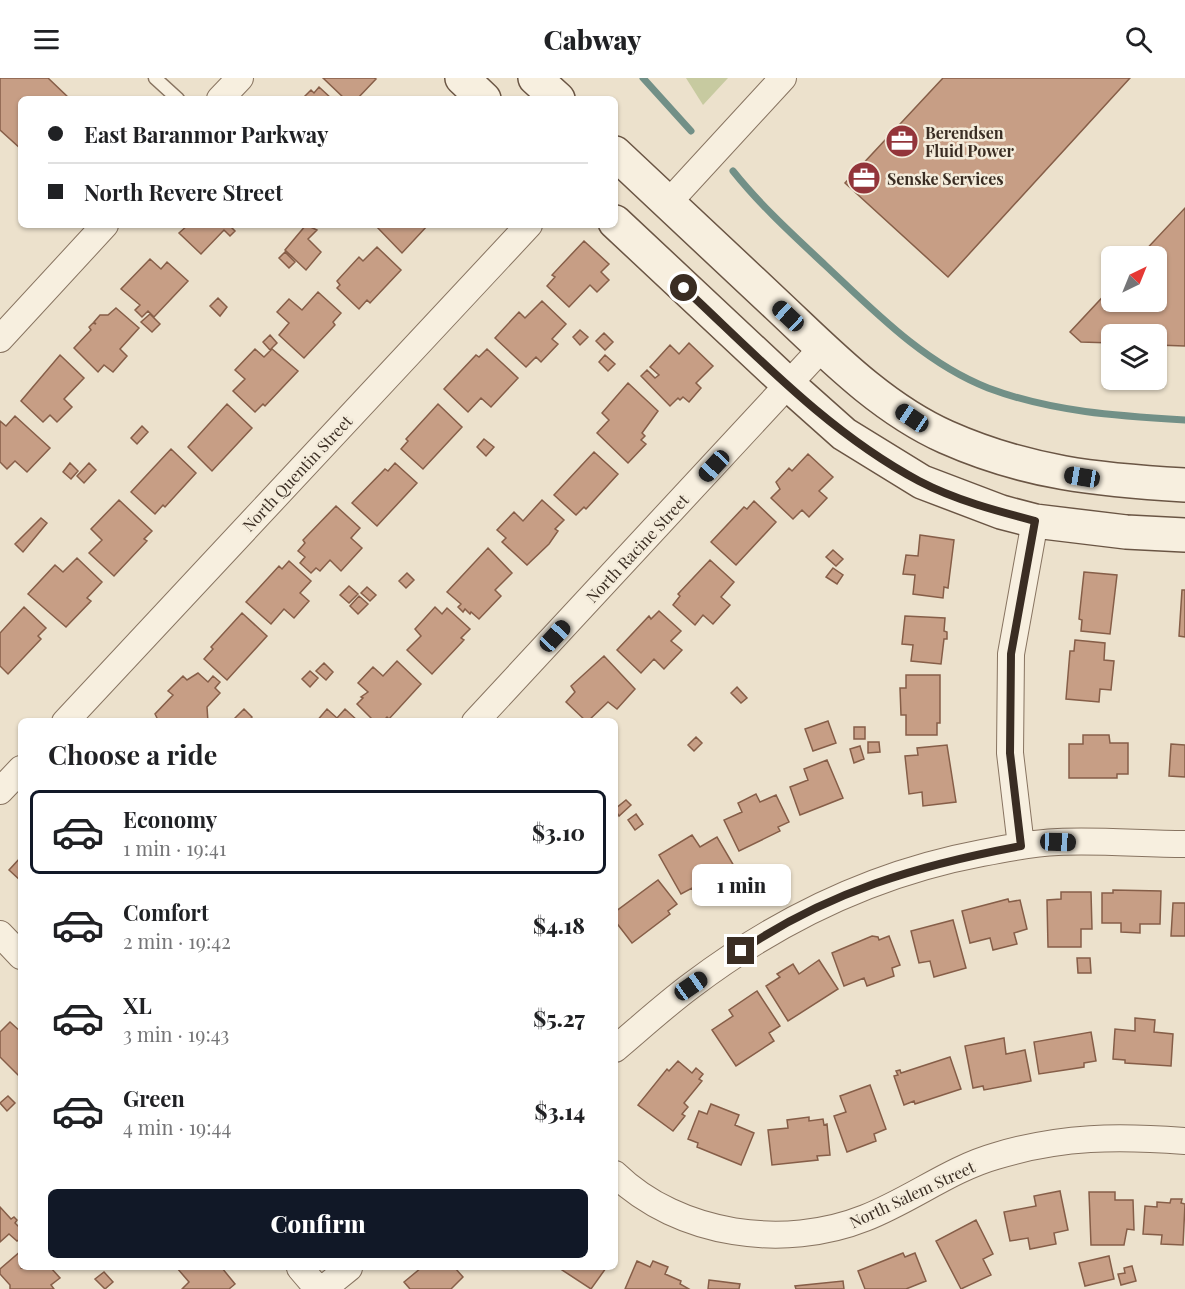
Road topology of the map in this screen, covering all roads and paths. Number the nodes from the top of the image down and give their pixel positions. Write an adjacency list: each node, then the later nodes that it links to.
1 (155, 78): 6 (lane)
2 (240, 78): 7 (street)
3 (462, 78): 8 (street)
4 (536, 78): 9 (street)
5 (783, 78): 11 (street)
6 (175, 96)
7 (223, 96)
8 (481, 96)
9 (555, 96)
10 (618, 156): 11 (street)
11 (668, 203): 16 (street)
12 (618, 225): 17 (street)
13 (102, 228): 15 (street)
14 (526, 228): 21 (street, North Quentin Street)
15 (0, 339)
16 (822, 348): 17 (street, North Racine Street); 18 (street)
17 (789, 386): 19 (street); 22 (street, North Racine Street)
18 (1185, 484)
19 (1035, 521): 20 (street); 26 (street)
20 (1185, 535)
21 (69, 718)
22 (479, 718)
23 (18, 772): 24 (street)
24 (0, 791)
25 (1185, 844): 26 (street)
26 (1021, 846): 29 (street)
27 (0, 934): 28 (street)
28 (18, 953)
29 (618, 1047)
30 (1185, 1141): 31 (street, North Salem Street)
31 (618, 1176)
32 (302, 1270): 34 (street)
33 (347, 1270): 35 (street)
34 (318, 1289)
35 (323, 1289)

